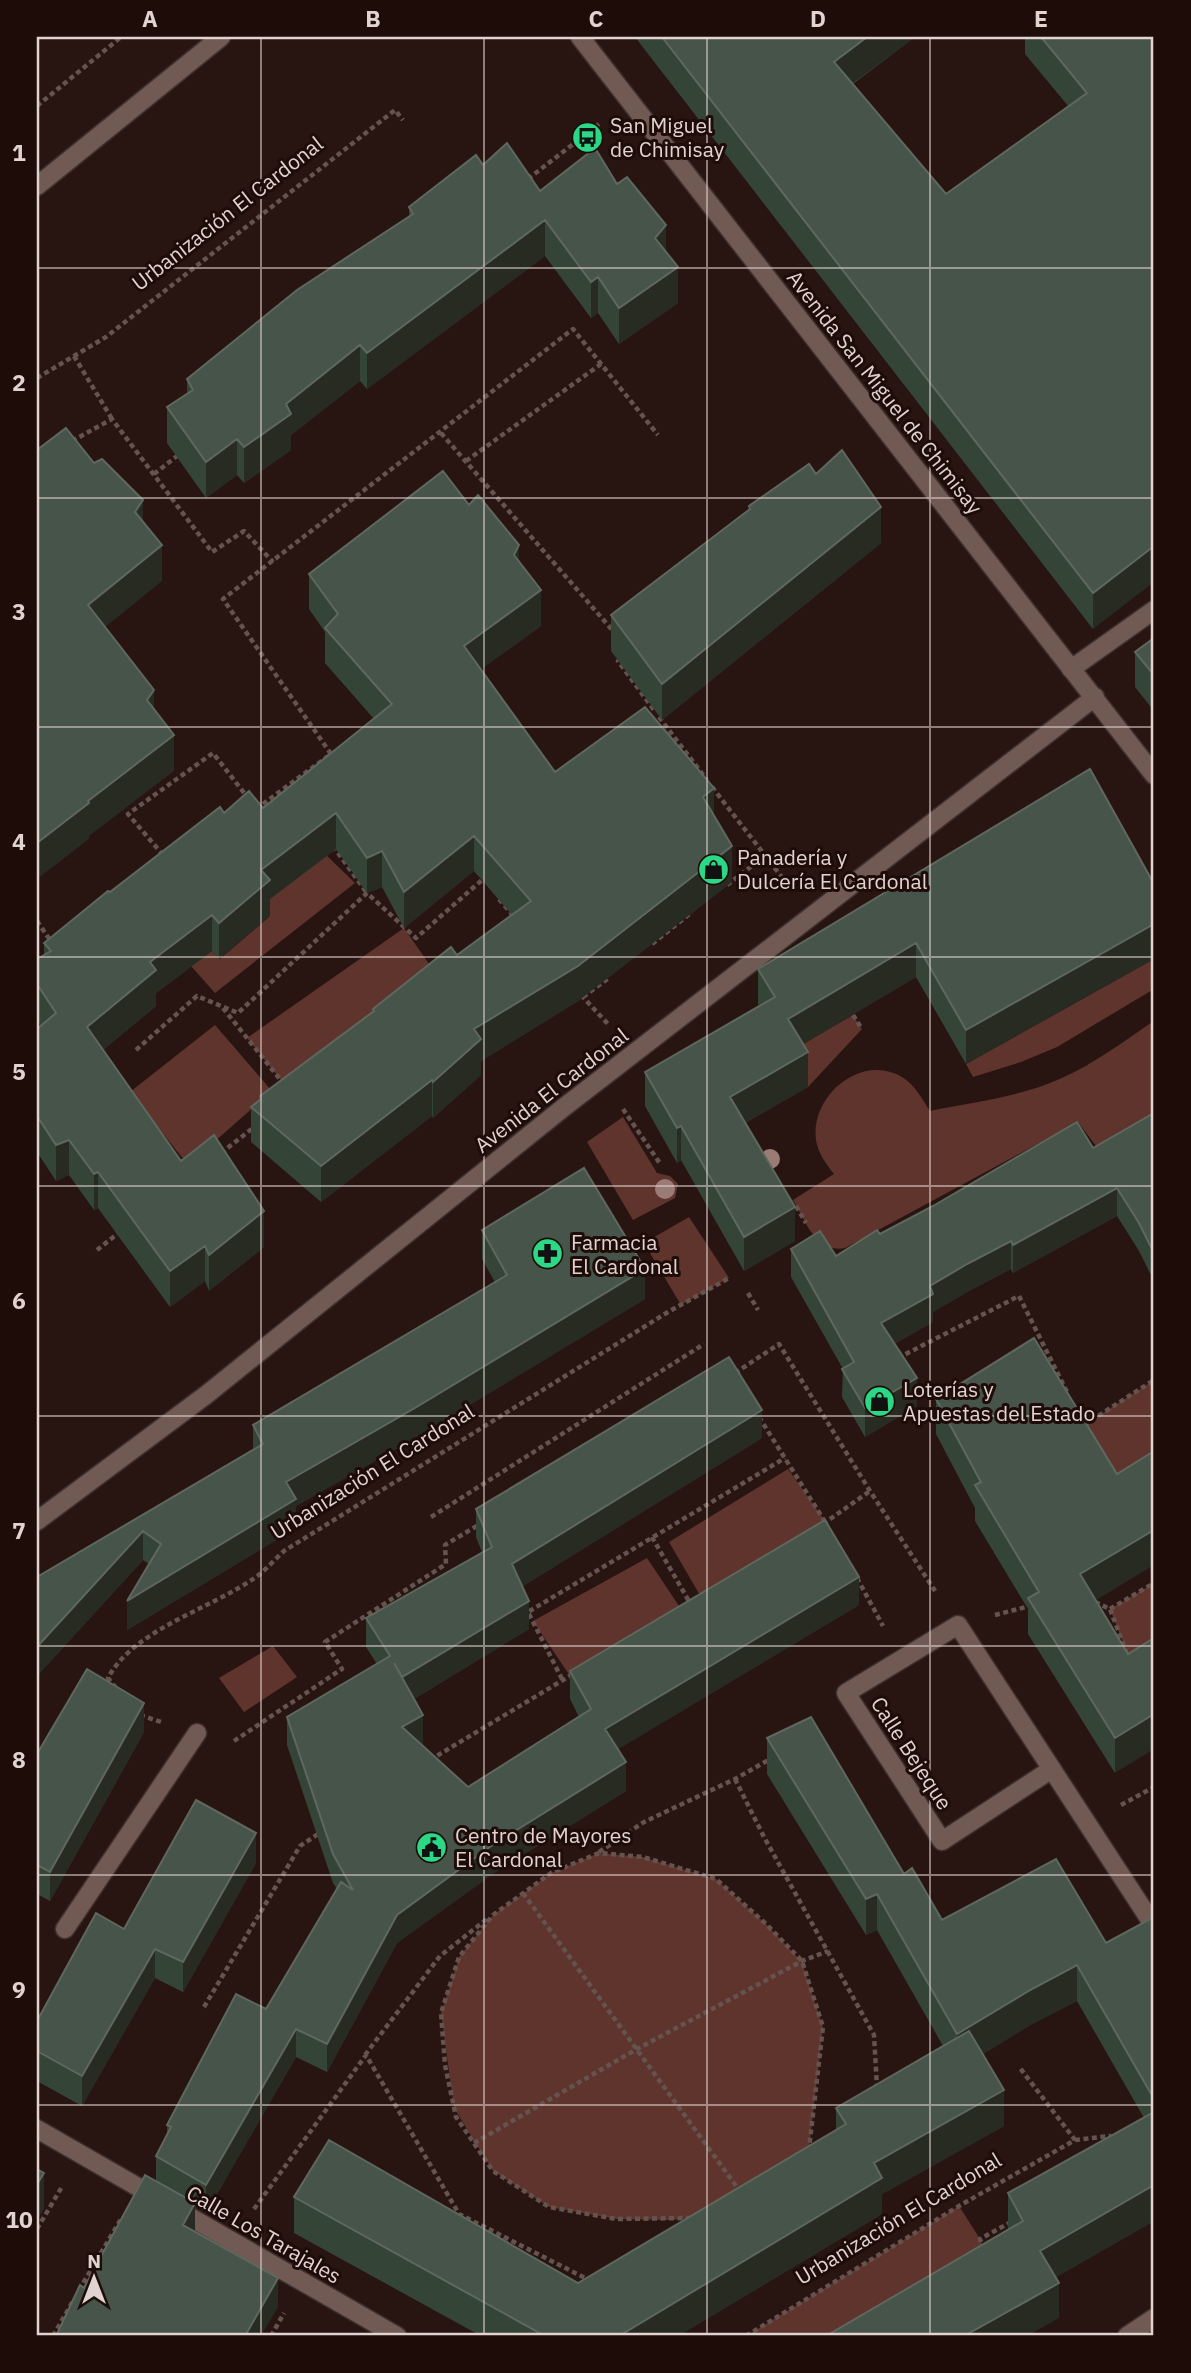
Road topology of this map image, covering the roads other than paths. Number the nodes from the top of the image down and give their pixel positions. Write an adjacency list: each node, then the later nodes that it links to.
1 (222, 37): 3 (street)
2 (580, 37): 5 (street, Avenida San Miguel de Chimisay)
3 (37, 186)
4 (1154, 610): 5 (street)
5 (1072, 669): 6 (street, Avenida San Miguel de Chimisay)
6 (1095, 697): 7 (street, Avenida San Miguel de Chimisay); 8 (street, Avenida El Cardonal)
7 (1154, 775)
8 (37, 1521)
9 (197, 1733): 12 (street)
10 (1052, 1769): 10 (street, Calle Bejeque); 11 (street)
11 (1154, 1926)
12 (65, 1929)
13 (37, 2129): 15 (street, Calle Los Tarajales)
14 (1154, 2318): 16 (street)
15 (397, 2336)
16 (1127, 2336)

